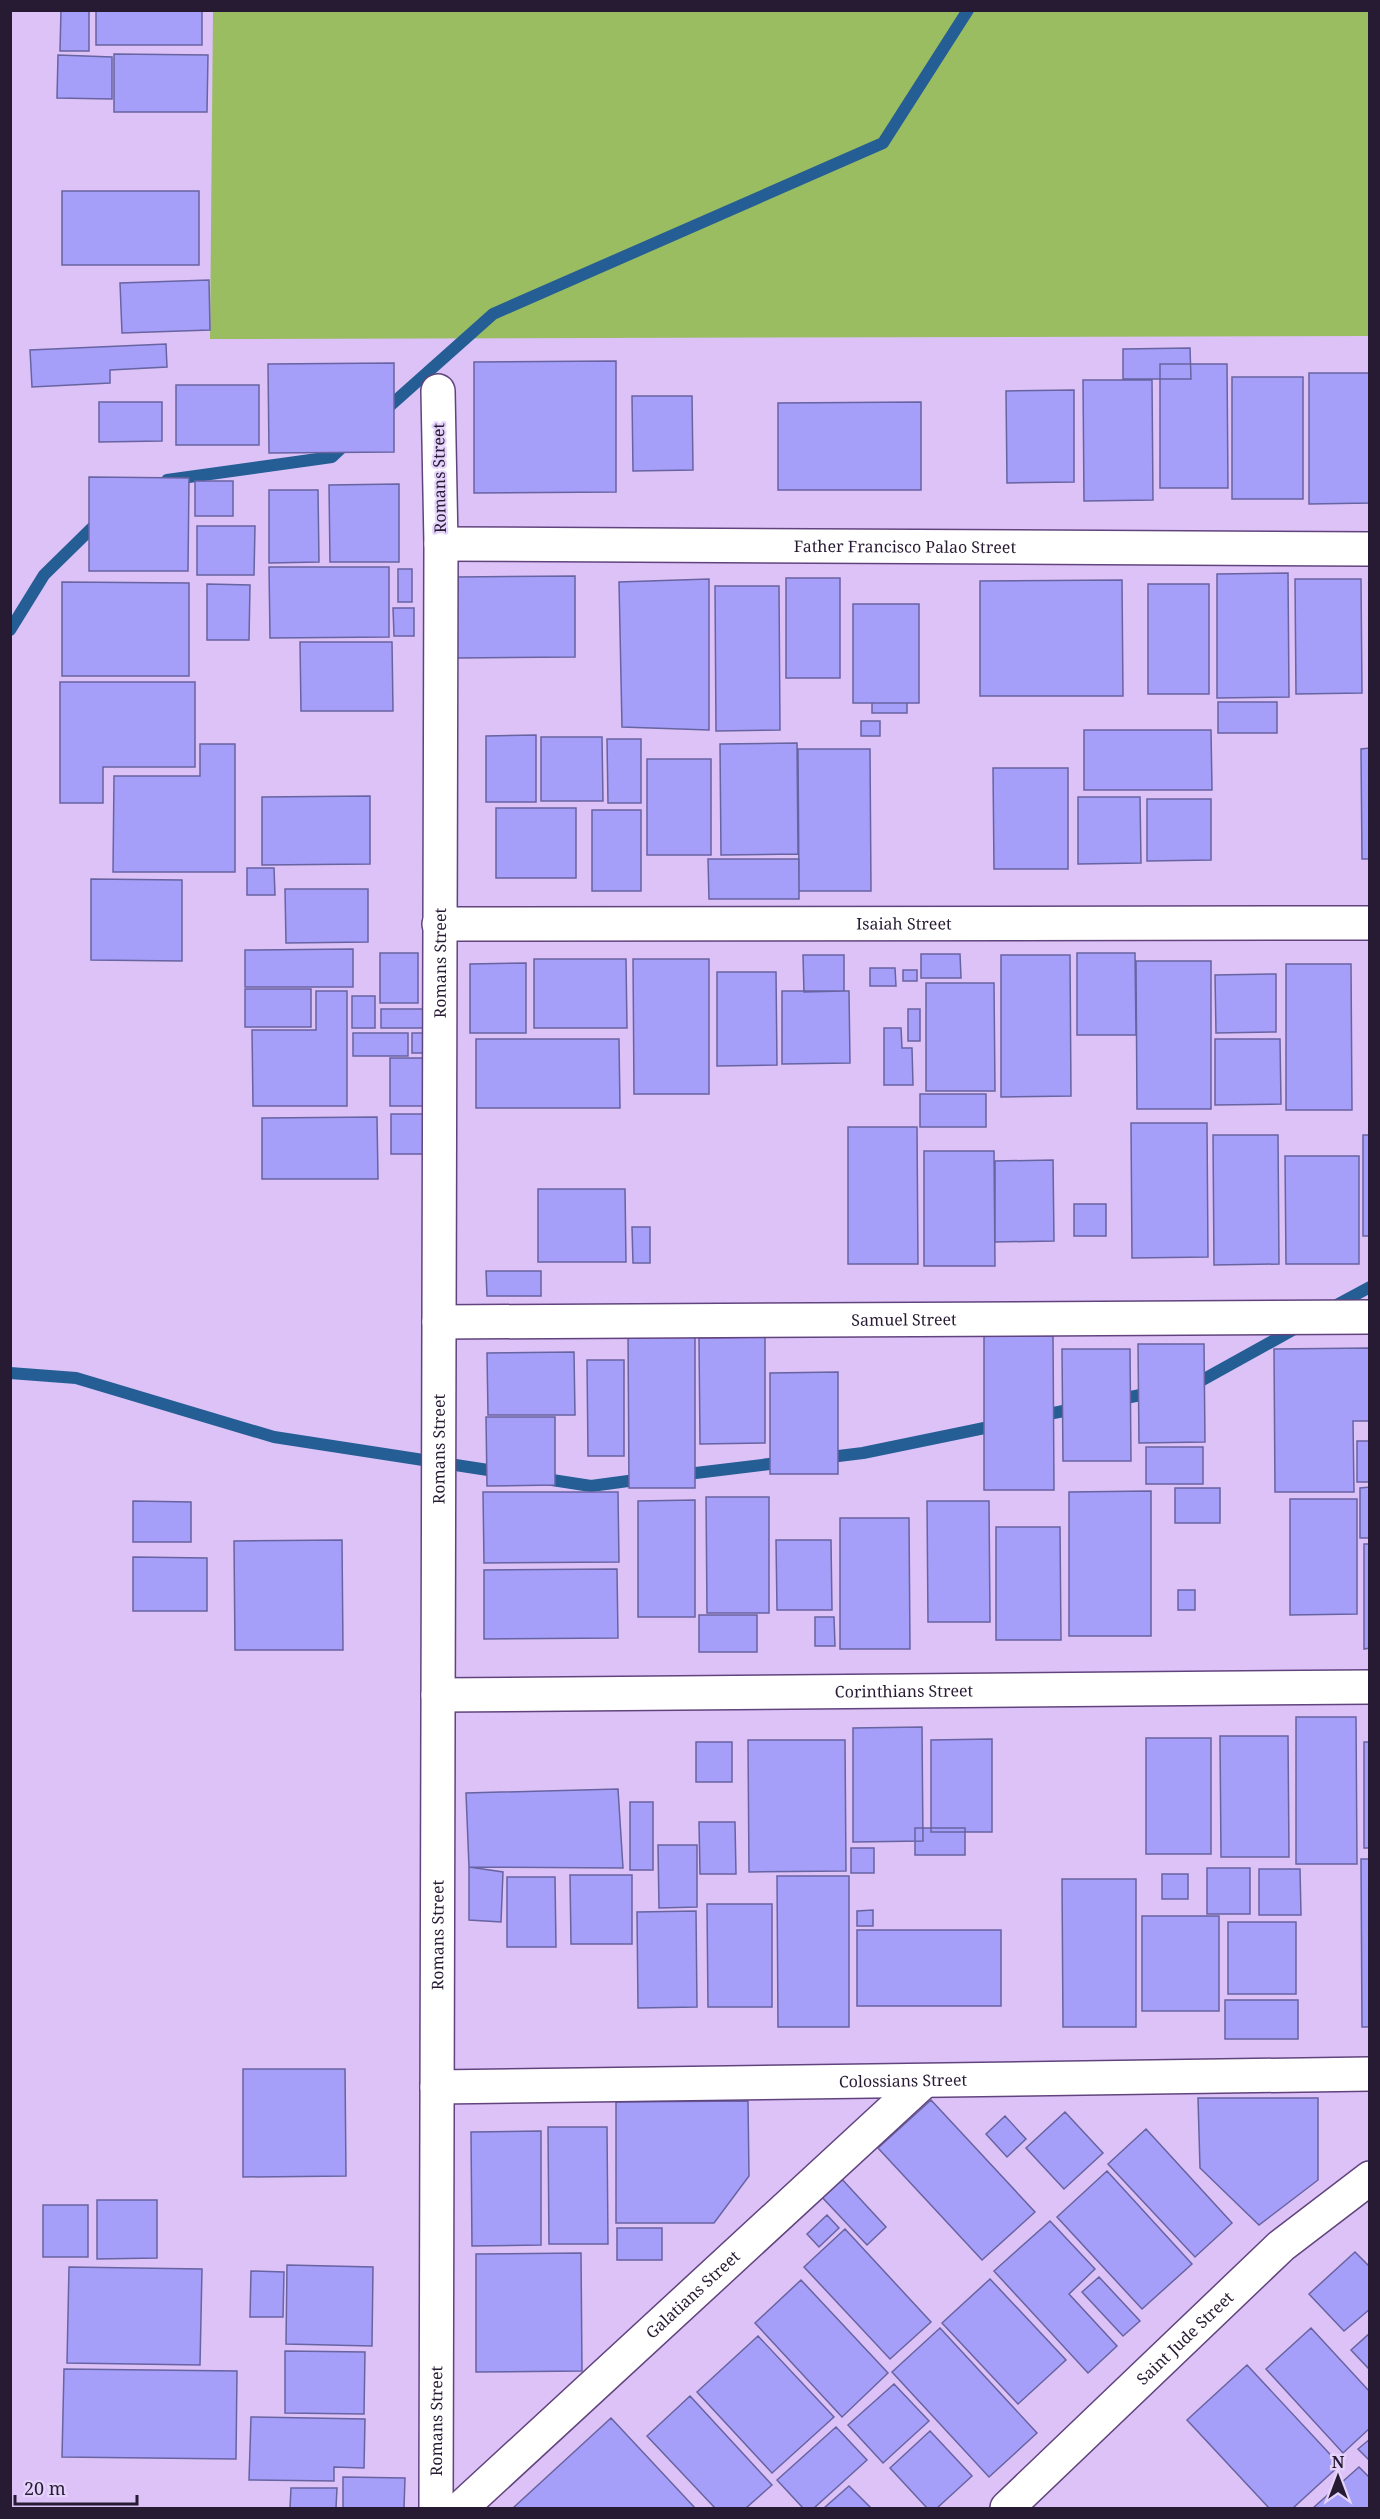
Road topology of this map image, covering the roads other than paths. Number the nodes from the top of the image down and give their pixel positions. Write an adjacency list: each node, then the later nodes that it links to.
1 (438, 391): 2 (street, Romans Street)
2 (441, 544): 3 (street, Father Francisco Palao Street); 4 (street, Romans Street)
3 (1370, 549)
4 (440, 924): 5 (street, Isaiah Street); 7 (street, Romans Street)
5 (1370, 924)
6 (1370, 1317): 7 (street, Samuel Street)
7 (439, 1322): 9 (street, Romans Street)
8 (1370, 1687): 9 (street, Corinthians Street)
9 (438, 1695): 12 (street, Romans Street)
10 (1370, 2074): 11 (street, Colossians Street)
11 (924, 2081): 12 (street, Colossians Street); 15 (street, Galatians Street)
12 (437, 2087): 14 (street, Romans Street)
13 (1370, 2178): 16 (street, Saint Jude Street)
14 (436, 2508)
15 (461, 2508)
16 (1007, 2508)

